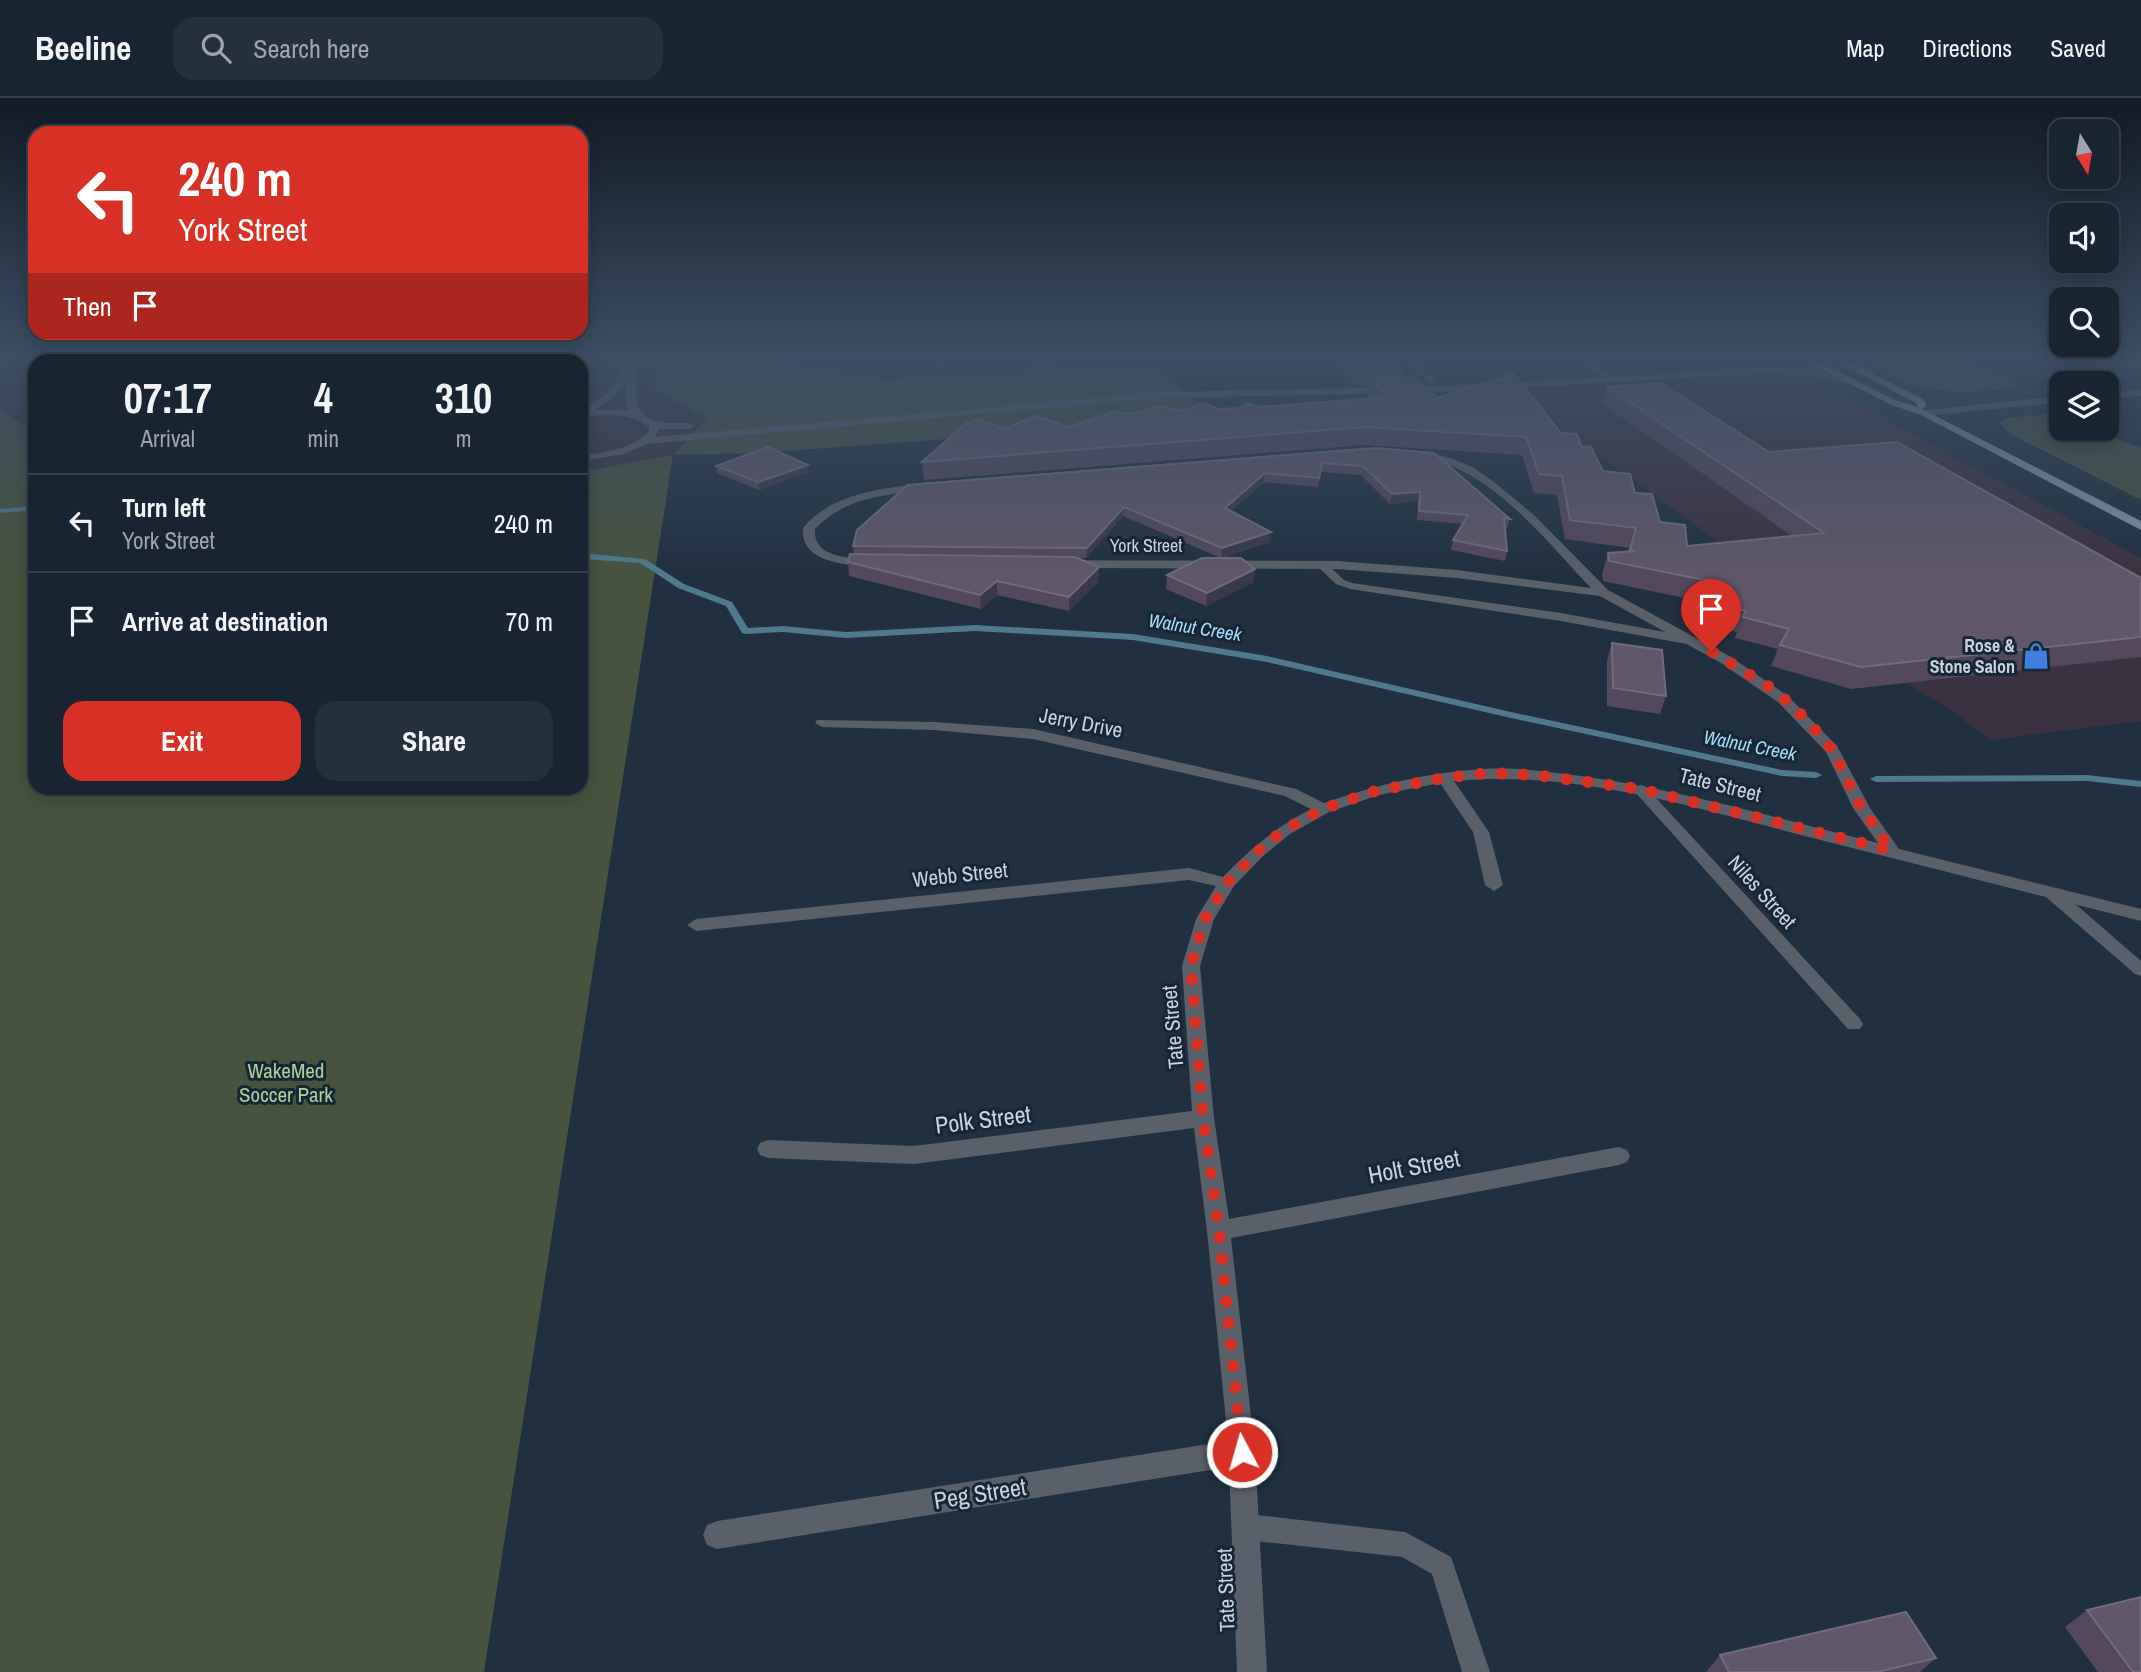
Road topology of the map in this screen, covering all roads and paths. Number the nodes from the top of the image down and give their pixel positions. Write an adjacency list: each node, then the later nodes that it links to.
1 (654, 431): 4 (street)
2 (753, 431): 4 (street)
3 (1961, 431): 6 (main road)
4 (647, 441): 5 (street)
5 (588, 457)
6 (2141, 526)
7 (1322, 565): 8 (street, York Street); 8 (street, York Street); 9 (lane)
8 (1603, 593): 9 (street, York Street)
9 (1692, 641): 14 (street, York Street)
10 (822, 723): 13 (street, Jerry Drive)
11 (1444, 778): 12 (street, Tate Street); 13 (street, Tate Street); 16 (street)
12 (1640, 789): 14 (street, Tate Street); 21 (lane, Niles Street)
13 (1323, 809): 15 (street, Tate Street)
14 (1891, 850): 17 (street, Tate Street)
15 (1227, 883): 19 (street, Webb Street); 22 (street, Tate Street)
16 (1494, 885)
17 (2052, 893): 18 (street, Tate Street); 20 (lane)
18 (2141, 915)
19 (696, 925)
20 (2141, 970)
21 (1854, 1024)
22 (1203, 1118): 23 (street, Polk Street); 25 (street, Tate Street)
23 (768, 1149)
24 (1619, 1156): 25 (street, Holt Street)
25 (1219, 1231): 26 (street, Tate Street)
26 (1242, 1452): 27 (street, Tate Street); 28 (street, Peg Street)
27 (1247, 1527): 29 (street, Tate Street); 30 (lane)
28 (717, 1535)
29 (1252, 1672)
30 (1476, 1672)

